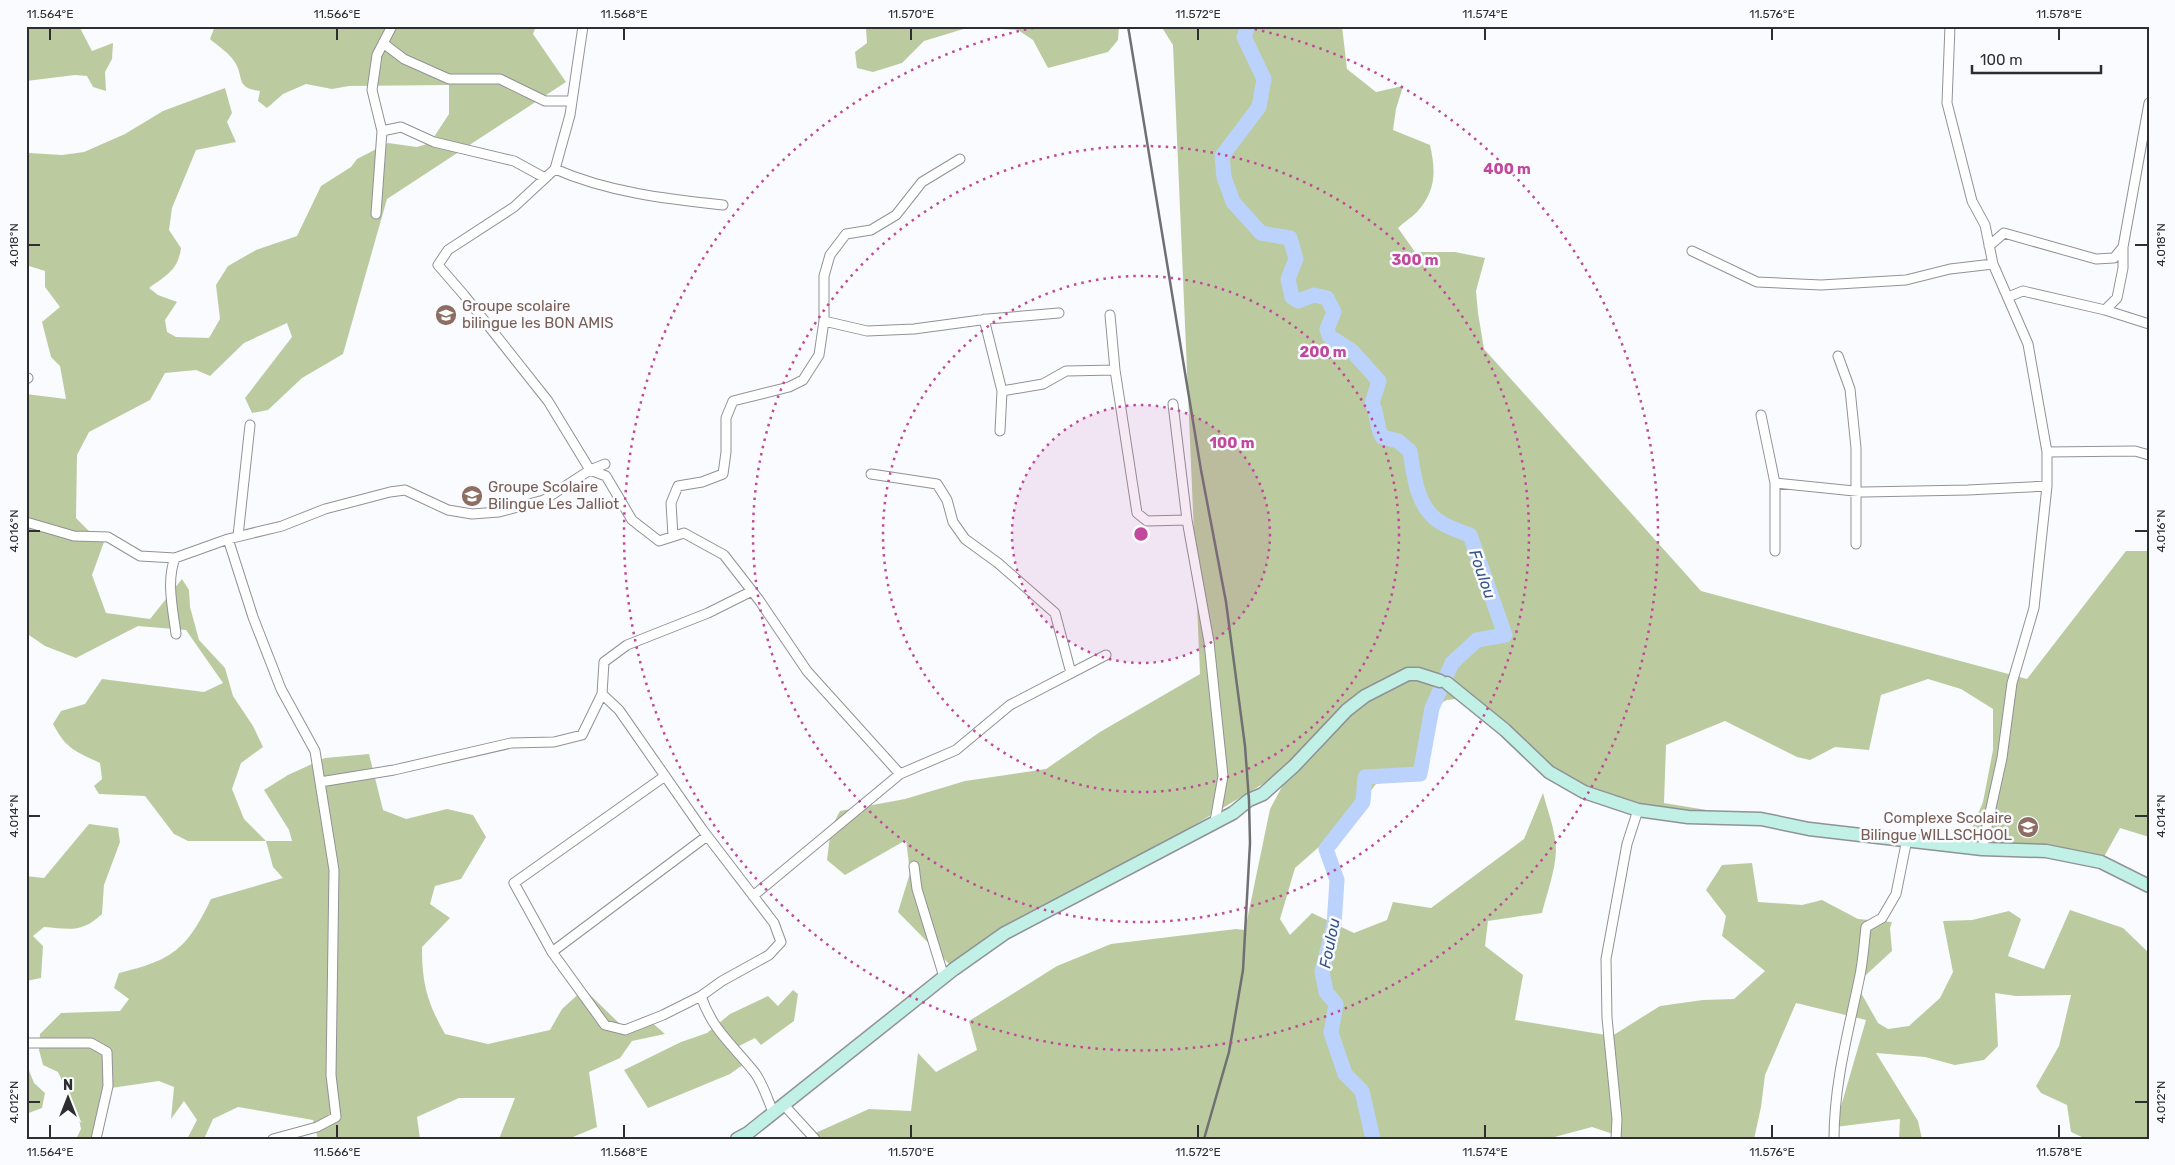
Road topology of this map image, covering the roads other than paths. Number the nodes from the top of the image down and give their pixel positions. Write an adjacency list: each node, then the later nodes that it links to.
1 (392, 26): 4 (street)
2 (584, 26): 5 (street)
3 (1950, 26): 14 (street)
4 (383, 43): 5 (street); 8 (street)
5 (572, 101): 10 (street)
6 (2149, 103): 7 (street)
7 (2148, 114): 15 (street)
8 (382, 131): 11 (street); 13 (street)
9 (960, 158): 23 (street)
10 (555, 168): 11 (street); 12 (street)
11 (545, 178): 35 (street)
12 (723, 205)
13 (376, 214)
14 (1989, 246): 15 (street); 17 (street)
15 (2123, 247): 19 (street)
16 (1692, 251): 17 (street)
17 (1993, 264): 18 (street)
18 (2008, 297): 19 (street); 32 (street)
19 (2105, 310): 24 (street)
20 (1059, 313): 22 (street)
21 (1110, 315): 26 (street)
22 (984, 319): 23 (street); 27 (street)
23 (824, 321): 43 (street)
24 (2149, 324)
25 (1838, 356): 39 (street)
26 (1115, 370): 27 (street); 40 (street)
27 (1002, 392): 31 (street)
28 (1173, 404): 40 (street)
29 (1761, 416): 37 (street)
30 (250, 426): 42 (street)
31 (1000, 431)
32 (2047, 452): 33 (street); 38 (street)
33 (2149, 455)
34 (605, 464): 35 (street)
35 (590, 470): 42 (street); 43 (street)
36 (872, 474): 51 (street)
37 (1775, 483): 39 (street); 46 (street)
38 (2047, 486): 39 (street); 60 (street)
39 (1856, 491): 45 (street)
40 (1187, 520): 57 (street)
41 (26, 522): 47 (street)
42 (238, 536): 44 (street)
43 (673, 536): 48 (street)
44 (228, 539): 47 (street); 55 (street)
45 (1856, 544)
46 (1776, 551)
47 (175, 558): 49 (street)
48 (752, 591): 52 (street); 53 (street)
49 (176, 634)
50 (1106, 655): 51 (street)
51 (1071, 673): 53 (street)
52 (602, 694): 54 (street); 55 (street)
53 (900, 774): 63 (street)
54 (665, 776): 58 (street); 64 (street)
55 (320, 782): 70 (street)
56 (1638, 810): 57 (street); 59 (street); 73 (street)
57 (1215, 821): 65 (street)
58 (707, 836): 63 (street); 64 (street)
59 (1907, 839): 60 (street); 74 (street)
60 (1982, 849): 62 (street)
61 (914, 866): 65 (street)
62 (2149, 886)
63 (753, 896): 66 (street)
64 (552, 952): 66 (street)
65 (944, 977): 68 (street)
66 (701, 996): 68 (street)
67 (26, 1043): 69 (street)
68 (778, 1108): 71 (street); 72 (street)
69 (96, 1139)
70 (273, 1139)
71 (737, 1139)
72 (814, 1139)
73 (1616, 1139)
74 (1834, 1139)

